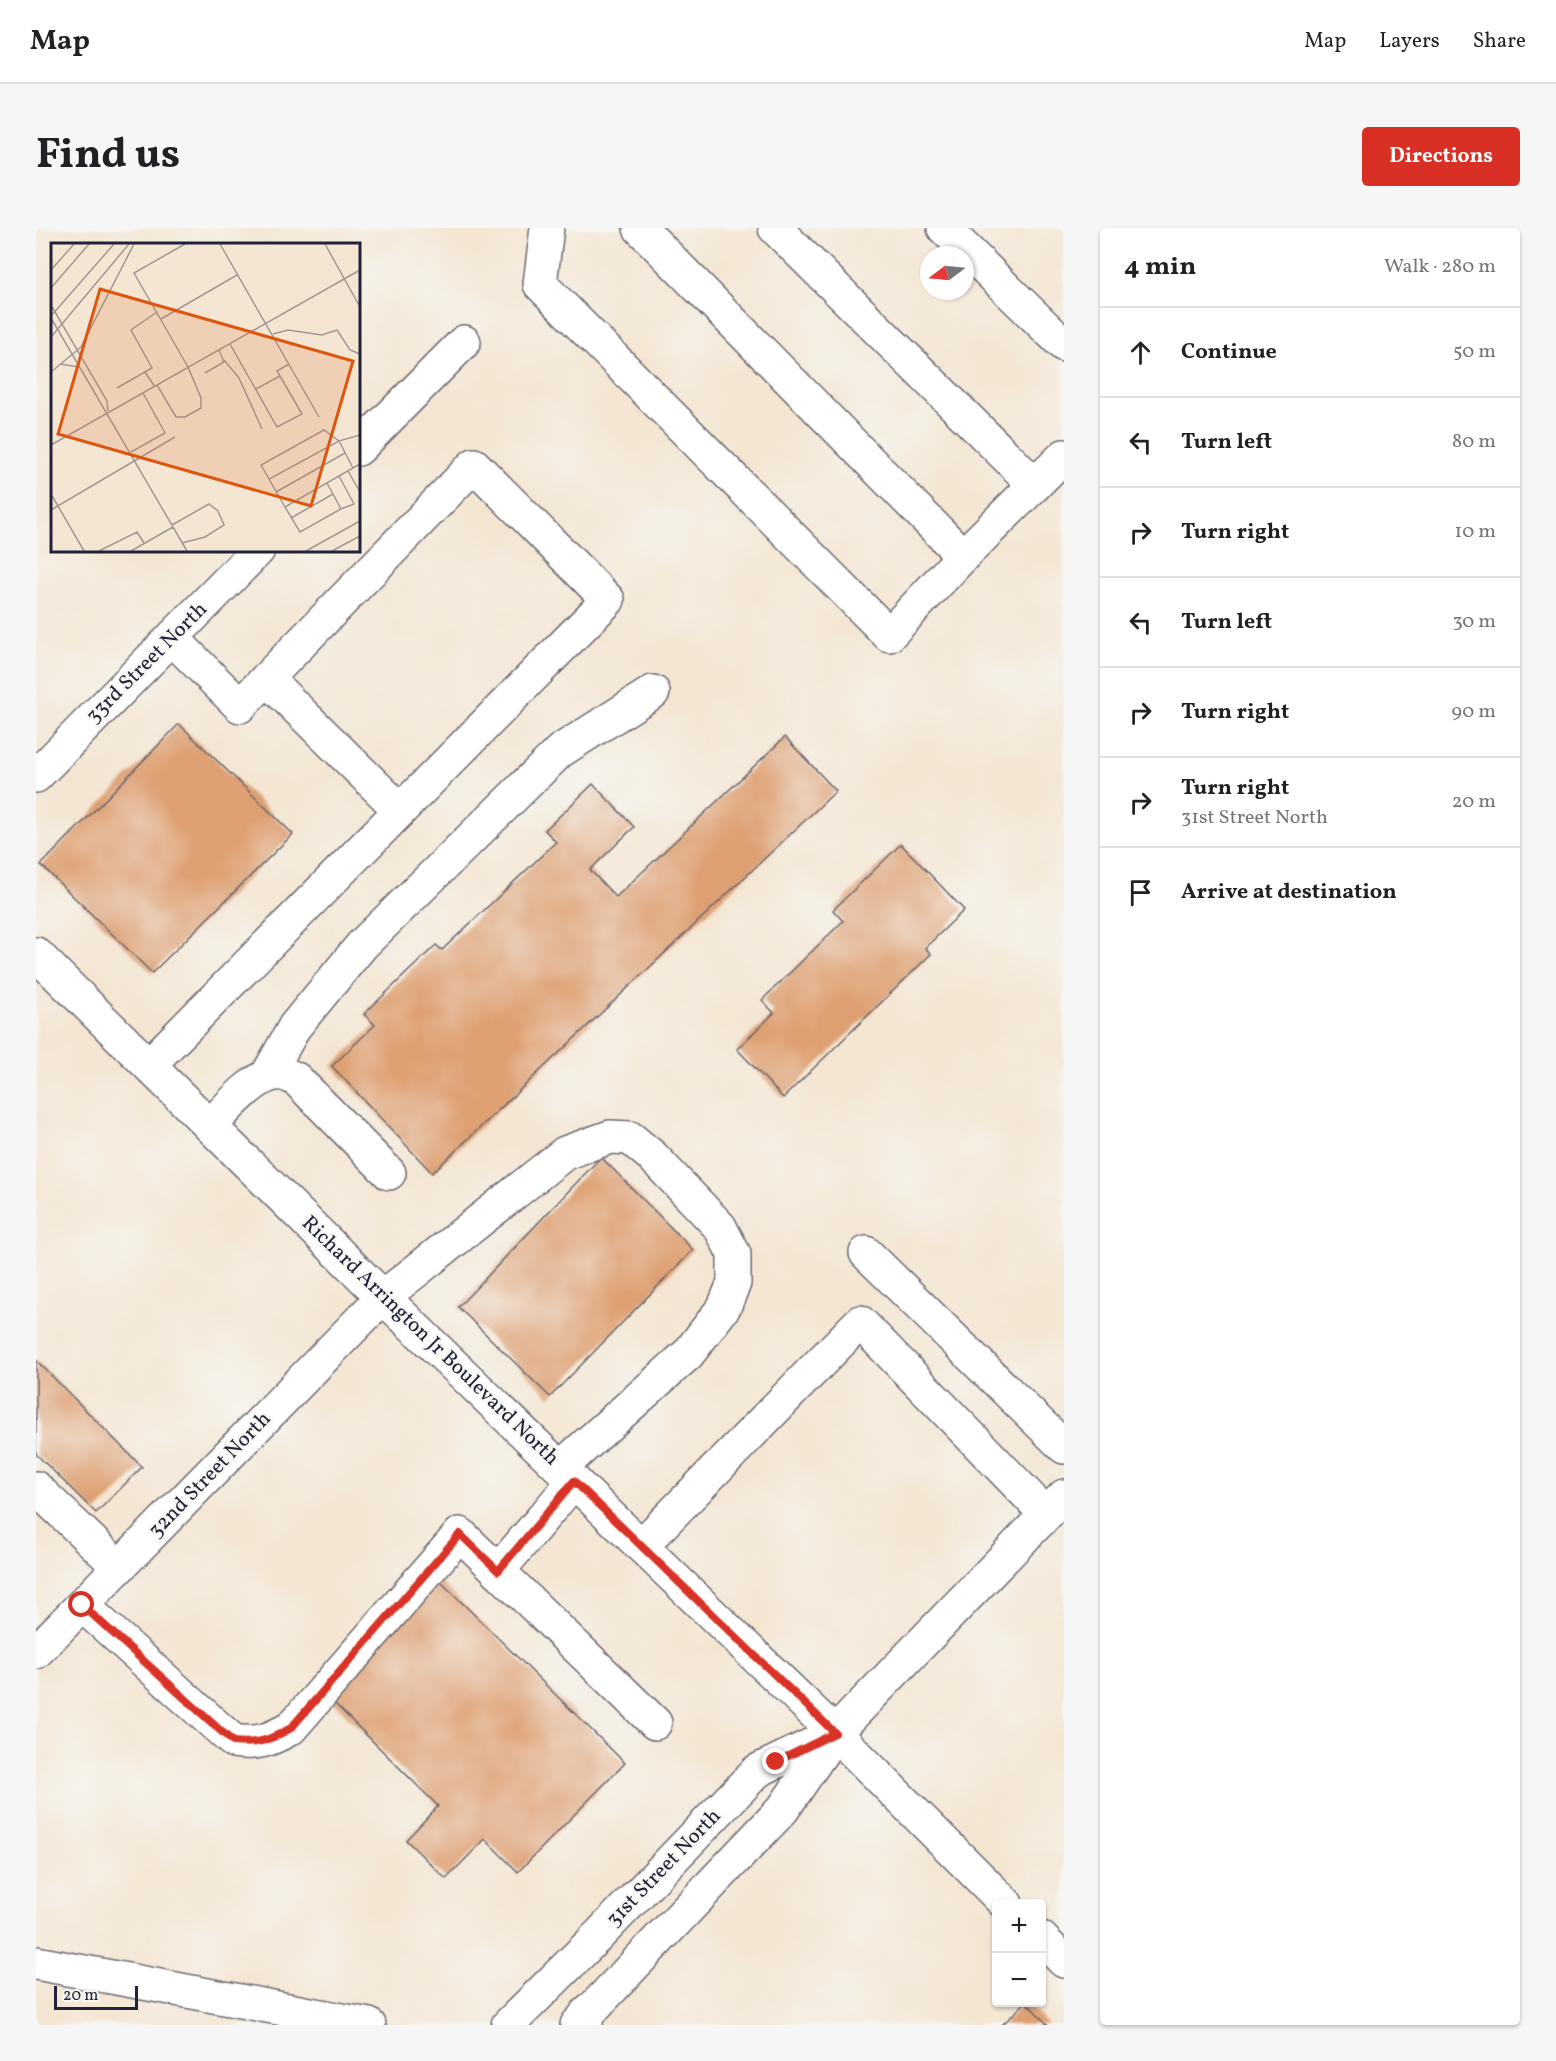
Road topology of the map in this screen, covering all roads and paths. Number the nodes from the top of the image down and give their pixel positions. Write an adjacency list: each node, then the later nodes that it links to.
1 (547, 228): 11 (main road)
2 (640, 228): 11 (main road)
3 (775, 228): 9 (main road)
4 (944, 228): 6 (main road)
5 (464, 342): 7 (main road)
6 (1064, 345)
7 (360, 447)
8 (1064, 456): 9 (main road)
9 (1035, 485): 11 (main road)
10 (256, 552): 12 (main road, 33rd Street North)
11 (963, 556)
12 (172, 638): 13 (main road); 15 (main road, 33rd Street North)
13 (267, 679): 16 (main road); 16 (main road)
14 (653, 692): 19 (main road)
15 (36, 776)
16 (400, 810): 18 (main road)
17 (36, 954): 18 (main road, Richard Arrington Jr Boulevard North)
18 (149, 1065): 20 (main road, Richard Arrington Jr Boulevard North)
19 (267, 1076): 20 (main road); 21 (main road)
20 (210, 1126): 23 (main road, Richard Arrington Jr Boulevard North)
21 (389, 1173)
22 (866, 1253): 24 (main road)
23 (383, 1297): 25 (main road, Richard Arrington Jr Boulevard North); 25 (main road, 32nd Street North); 29 (main road, 32nd Street North)
24 (1064, 1447)
25 (567, 1474): 28 (main road, Richard Arrington Jr Boulevard North); 30 (main road, 32nd Street North)
26 (36, 1488): 29 (main road)
27 (1055, 1505): 28 (main road); 34 (main road, 31st Street North)
28 (641, 1546): 34 (main road, Richard Arrington Jr Boulevard North)
29 (119, 1567): 31 (main road, 32nd Street North)
30 (498, 1571): 31 (main road); 33 (main road)
31 (82, 1605): 32 (main road, 32nd Street North)
32 (36, 1652)
33 (656, 1723)
34 (835, 1733): 35 (main road, Richard Arrington Jr Boulevard North); 39 (main road, 31st Street North); 41 (main road, 31st Street North)
35 (1001, 1899)
36 (1046, 1943): 37 (main road)
37 (1064, 1961)
38 (36, 1963): 40 (main road)
39 (583, 2022)
40 (369, 2025)
41 (508, 2025)

